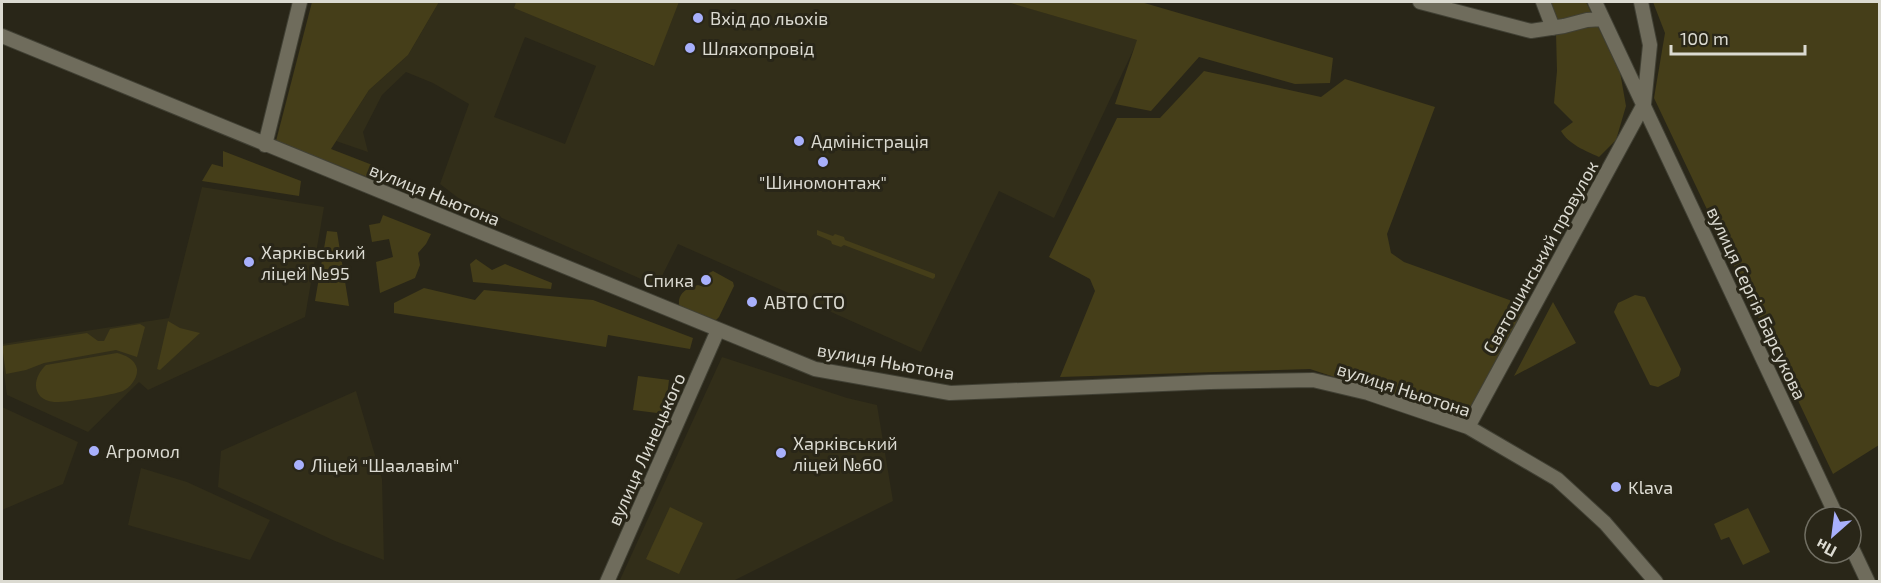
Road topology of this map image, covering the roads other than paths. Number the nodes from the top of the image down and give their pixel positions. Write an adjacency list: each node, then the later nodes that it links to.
1 (300, 2): 10 (street)
2 (1420, 2): 7 (street)
3 (1543, 2): 7 (street)
4 (1595, 2): 6 (street, вулиця Сергія Барсукова)
5 (1641, 2): 9 (street)
6 (1603, 19): 7 (street); 9 (street, вулиця Сергія Барсукова)
7 (1552, 28)
8 (2, 36): 10 (street, вулиця Ньютона)
9 (1644, 104): 12 (street, Святошинський провулок); 13 (street, вулиця Сергія Барсукова)
10 (265, 145): 11 (street, вулиця Ньютона)
11 (718, 330): 12 (street, вулиця Ньютона); 15 (street, вулиця Линецького)
12 (1468, 428): 16 (street, вулиця Ньютона)
13 (1831, 505)
14 (1860, 565): 17 (street)
15 (607, 582)
16 (1656, 582)
17 (1868, 582)

